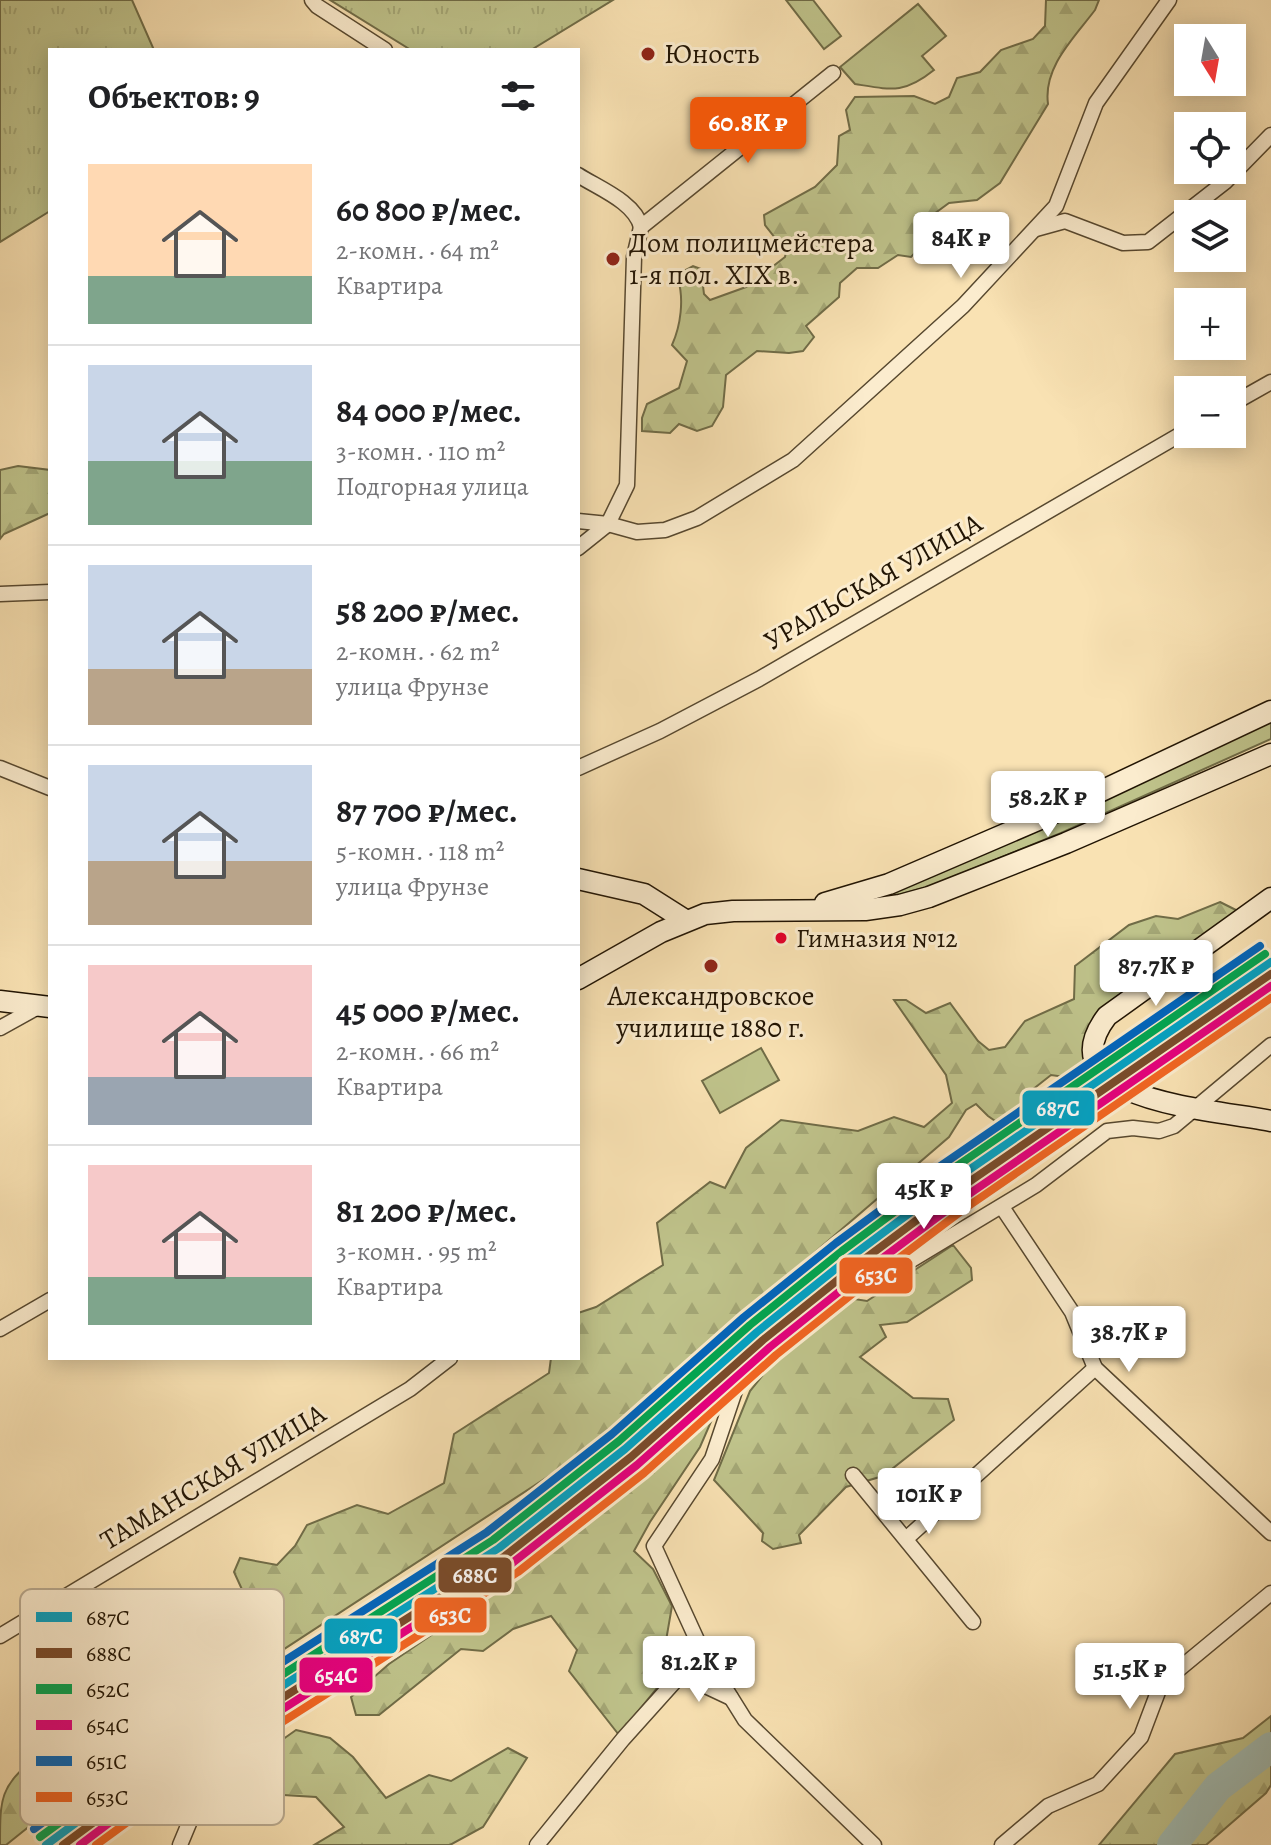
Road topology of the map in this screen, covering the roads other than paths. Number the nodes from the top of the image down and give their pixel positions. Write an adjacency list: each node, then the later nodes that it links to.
1 (312, 0): 3 (street)
2 (1169, 0): 8 (street)
3 (382, 48)
4 (833, 73): 7 (street)
5 (1271, 135): 8 (street)
6 (580, 176): 7 (street)
7 (641, 227): 13 (street)
8 (1035, 230): 13 (street)
9 (1271, 382): 10 (street)
10 (1246, 396)
11 (1174, 438): 19 (street, УРАЛЬСКАЯ УЛИЦА)
12 (580, 521): 13 (street)
13 (608, 524): 14 (street)
14 (580, 546)
15 (48, 592): 16 (street)
16 (0, 594)
17 (1271, 711): 24 (main road)
18 (1271, 754): 24 (main road)
19 (580, 767)
20 (0, 768): 21 (street)
21 (48, 787)
22 (580, 879): 25 (main road)
23 (1271, 898): 31 (main road)
24 (802, 910): 25 (main road)
25 (685, 920): 26 (main road)
26 (580, 978)
27 (0, 1001): 28 (main road)
28 (44, 1007): 29 (street)
29 (0, 1028)
30 (1271, 1045): 31 (street)
31 (1196, 1107): 32 (main road); 33 (street)
32 (1271, 1121)
33 (1002, 1207): 37 (street); 38 (street)
34 (48, 1301): 35 (street)
35 (0, 1329)
36 (447, 1360): 42 (street, ТАМАНСКАЯ УЛИЦА)
37 (745, 1361): 47 (street); 50 (street)
38 (1095, 1368): 40 (street); 41 (street)
39 (853, 1475): 41 (street)
40 (1271, 1533)
41 (907, 1538): 44 (street)
42 (78, 1589)
43 (1271, 1593): 55 (street)
44 (973, 1622)
45 (20, 1624): 46 (street, ТАМАНСКАЯ УЛИЦА)
46 (0, 1636)
47 (702, 1651): 48 (street); 49 (street)
48 (682, 1675): 49 (street); 53 (street)
49 (731, 1698): 54 (street)
50 (284, 1714)
51 (188, 1825): 52 (street)
52 (180, 1845)
53 (537, 1845)
54 (874, 1845)
55 (1002, 1845)

